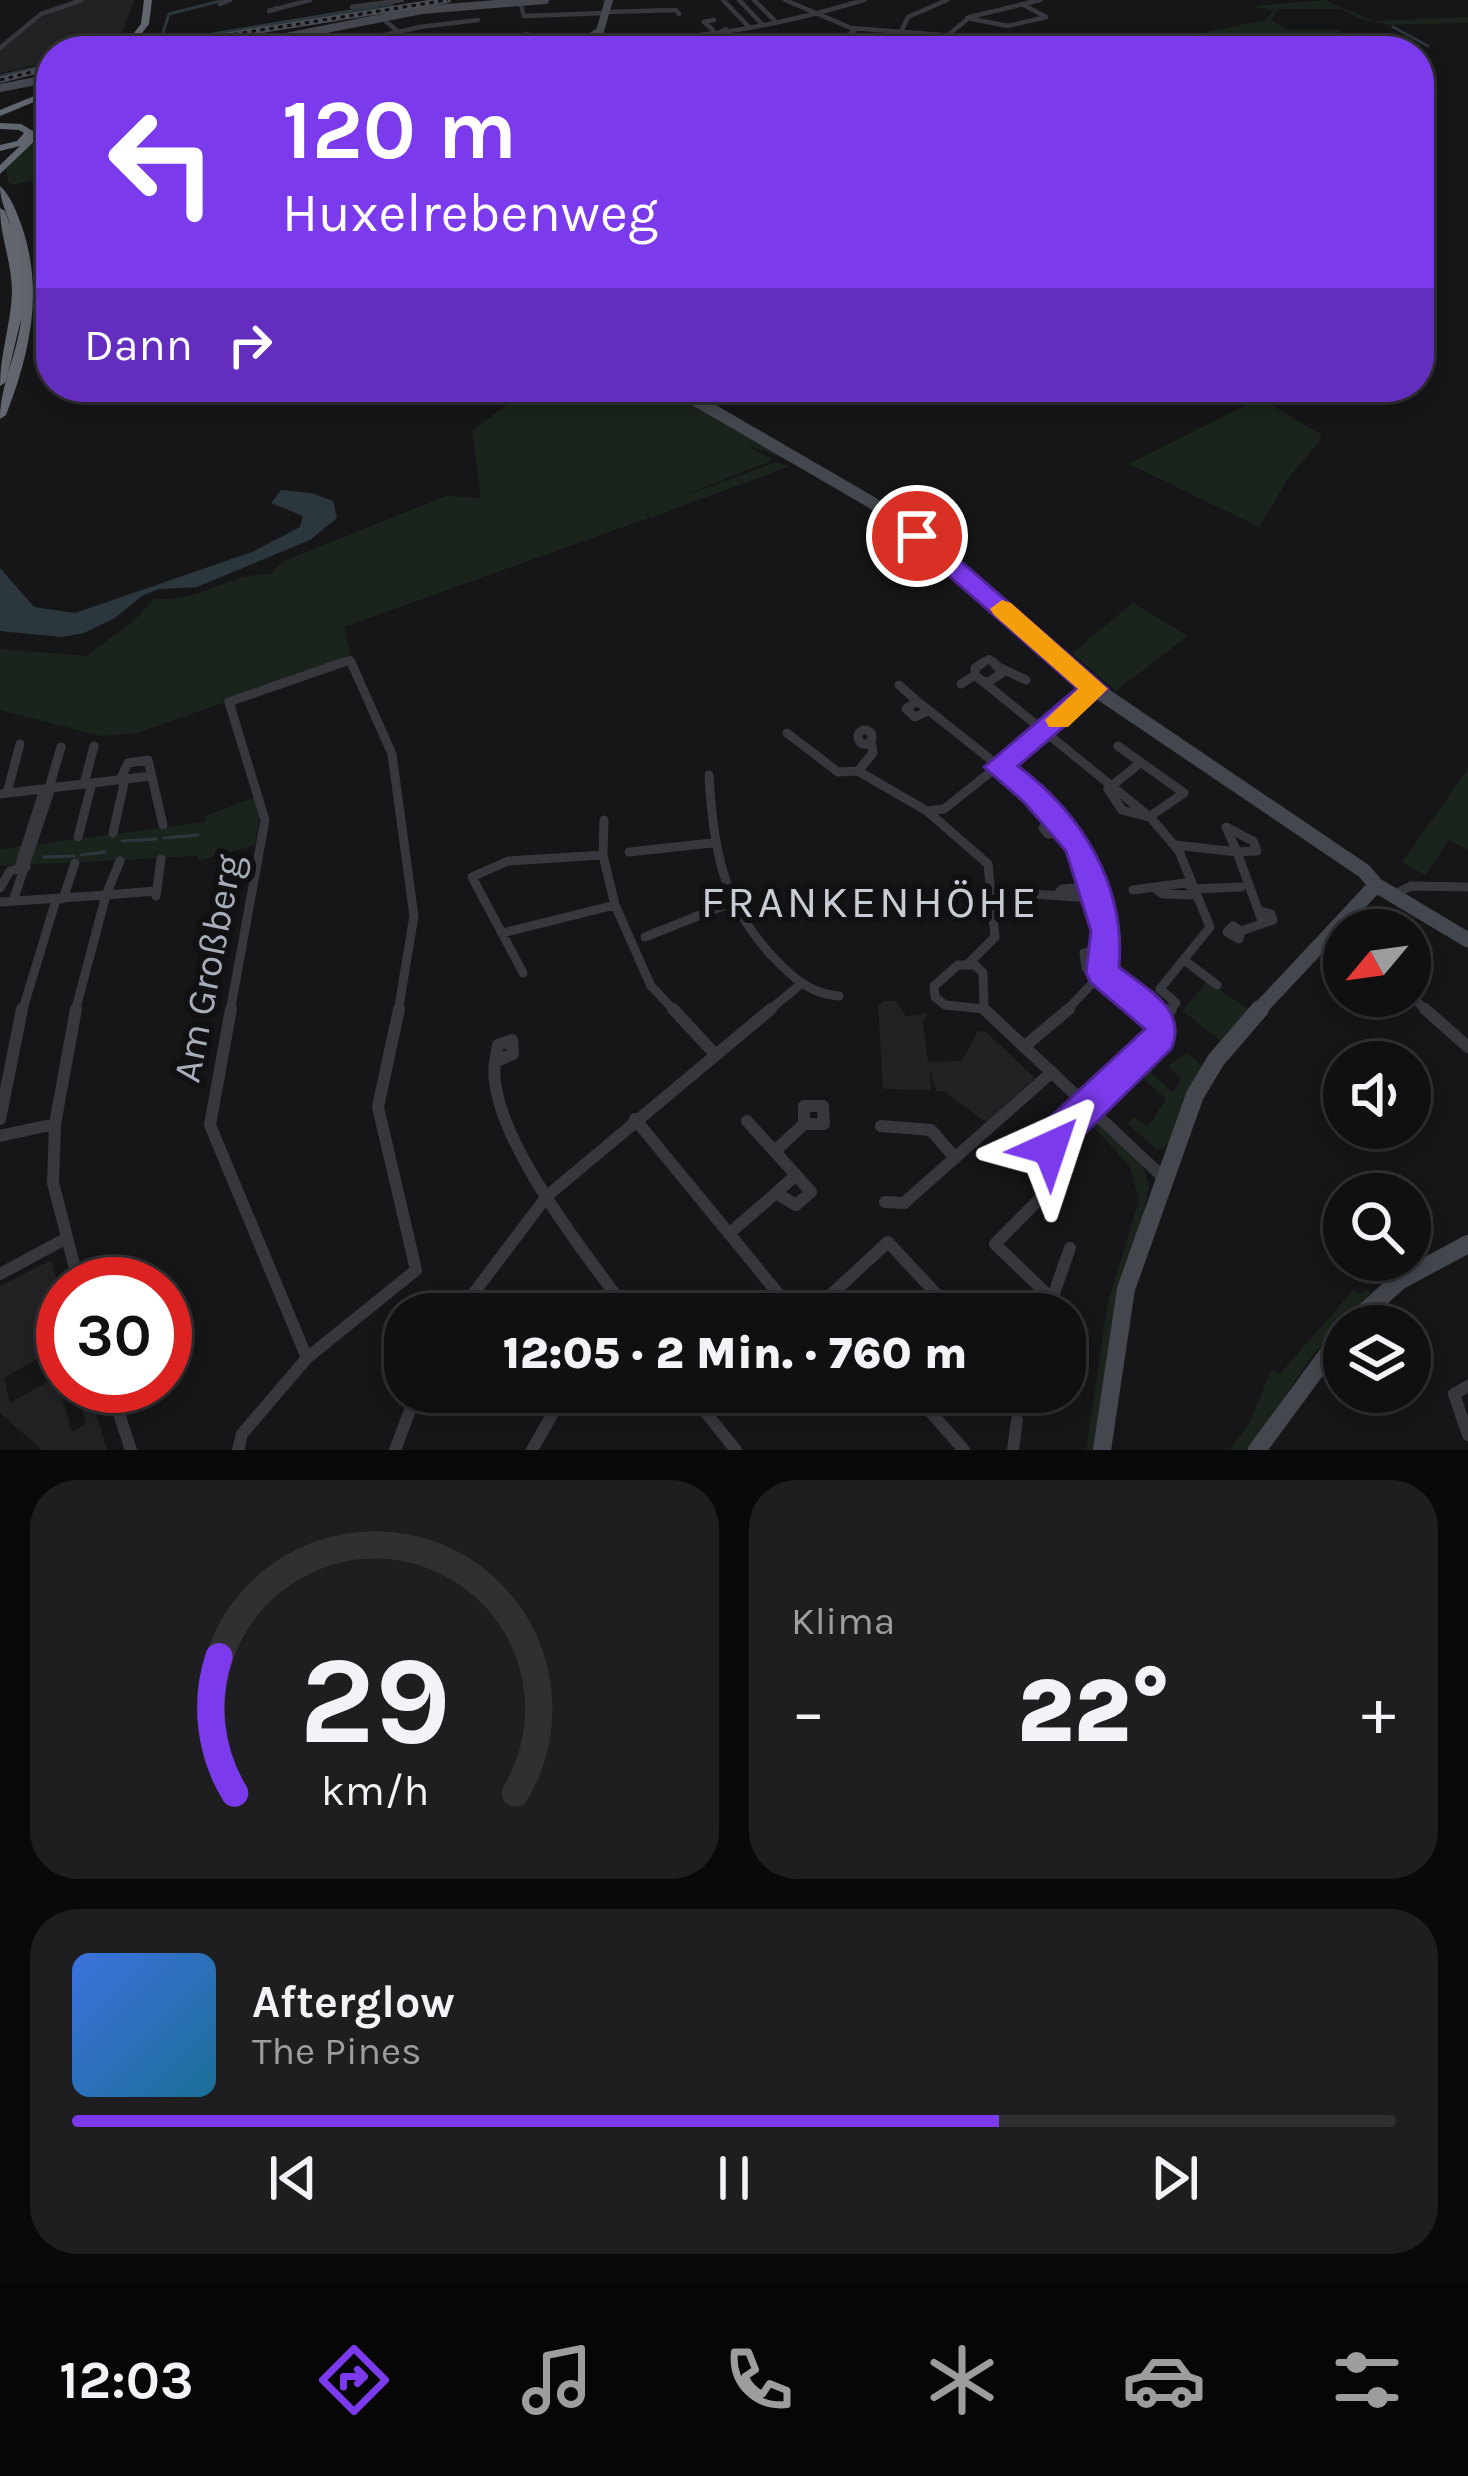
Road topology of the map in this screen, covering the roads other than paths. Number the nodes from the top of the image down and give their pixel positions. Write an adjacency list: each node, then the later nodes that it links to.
1 (82, 0): 17 (street)
2 (151, 0): 42 (highway)
3 (230, 0): 18 (street)
4 (310, 0): 23 (street)
5 (402, 0): 21 (street)
6 (545, 0): 16 (street)
7 (609, 0): 24 (street)
8 (723, 0): 34 (street)
9 (739, 0): 32 (street)
10 (754, 0): 31 (street)
11 (785, 0): 26 (street)
12 (833, 0): 22 (street)
13 (863, 0): 22 (street)
14 (947, 0): 39 (street)
15 (1040, 0): 19 (street)
16 (520, 2): 20 (street); 24 (street)
17 (61, 3): 54 (street)
18 (220, 4)
19 (1022, 4): 28 (street); 28 (street)
20 (475, 5): 27 (street); 29 (street)
21 (352, 7)
22 (842, 7): 26 (street)
23 (278, 8)
24 (606, 13): 25 (street); 41 (street)
25 (679, 14)
26 (814, 16): 31 (street); 36 (street)
27 (382, 17): 38 (street); 43 (street)
28 (967, 18): 53 (street)
29 (478, 20): 33 (street); 38 (street)
30 (715, 20): 37 (street)
31 (777, 22): 32 (street)
32 (762, 24): 34 (street)
33 (486, 26)
34 (748, 26): 35 (street)
35 (726, 29): 37 (street); 50 (street)
36 (856, 29): 39 (street); 51 (street)
37 (713, 30): 49 (street)
38 (398, 32): 44 (street); 45 (street)
39 (899, 32): 52 (street); 53 (street)
40 (526, 34): 46 (street)
41 (603, 34): 47 (street); 48 (street)
42 (140, 36)
43 (315, 36)
44 (380, 36)
45 (403, 36)
46 (532, 36)
47 (594, 36)
48 (607, 36)
49 (673, 36)
50 (714, 36)
51 (847, 36)
52 (898, 36)
53 (947, 36)
54 (0, 48)
55 (36, 81): 56 (street)
56 (0, 88)
57 (36, 98): 58 (highway)
58 (0, 99)
59 (36, 103): 60 (highway)
60 (0, 119): 62 (highway)
61 (36, 135): 63 (highway)
62 (0, 148)
63 (0, 171)
64 (0, 189): 67 (highway)
65 (0, 211): 66 (highway)
66 (5, 231): 67 (highway)
67 (17, 349): 68 (highway); 70 (highway)
68 (0, 382)
69 (698, 402): 78 (street)
70 (0, 416)
71 (982, 645): 72 (street)
72 (989, 659): 73 (street); 74 (street)
73 (1001, 668): 74 (street); 75 (street)
74 (976, 676): 76 (street); 79 (street)
75 (1026, 680)
76 (961, 684)
77 (899, 685): 87 (street)
78 (1095, 689): 79 (street); 109 (street)
79 (1045, 731): 87 (street); 91 (street)
80 (787, 733): 88 (street)
81 (871, 741): 88 (street)
82 (20, 744): 94 (street)
83 (61, 746): 93 (street)
84 (94, 746): 92 (street)
85 (1118, 746): 86 (street)
86 (1140, 763): 91 (street); 96 (street)
87 (998, 767): 95 (street); 114 (street)
88 (858, 770): 95 (street)
89 (709, 775): 101 (street)
90 (122, 779): 92 (street); 98 (street); 99 (street)
91 (1112, 781): 96 (street)
92 (88, 784): 93 (street); 100 (street)
93 (48, 788): 94 (street); 108 (street)
94 (4, 794)
95 (928, 811): 128 (street)
96 (1149, 817): 102 (street)
97 (604, 820): 104 (street)
98 (163, 825)
99 (113, 833)
100 (78, 837)
101 (712, 843): 103 (street); 120 (street)
102 (1175, 845): 112 (street); 122 (street)
103 (629, 852)
104 (603, 855): 121 (street); 123 (street)
105 (161, 859): 117 (street)
106 (119, 861): 117 (street)
107 (75, 863): 118 (street)
108 (24, 867): 119 (street); 119 (street)
109 (1376, 885): 115 (street); 153 (street)
110 (1241, 887): 112 (street)
111 (1468, 887): 115 (street)
112 (1195, 889): 113 (street); 122 (street)
113 (1133, 890)
114 (1096, 892): 116 (street); 126 (street)
115 (1397, 893): 125 (street)
116 (1032, 894)
117 (106, 895): 118 (street); 146 (street)
118 (59, 900): 119 (street); 143 (street)
119 (3, 901)
120 (730, 903): 124 (street); 131 (street)
121 (615, 905): 123 (street); 139 (street)
122 (1210, 927): 127 (street)
123 (502, 932): 129 (street)
124 (645, 937)
125 (1468, 940)
126 (1106, 947): 130 (street); 130 (street)
127 (1184, 960): 132 (street); 136 (street)
128 (969, 963): 134 (street); 134 (street)
129 (523, 973)
130 (1101, 975): 136 (street); 137 (street)
131 (801, 984): 133 (street); 139 (street)
132 (1217, 985)
133 (839, 996)
134 (984, 1009): 137 (street)
135 (1431, 1014): 138 (street)
136 (1160, 1022): 142 (street)
137 (1025, 1046): 141 (street)
138 (1468, 1046)
139 (714, 1053): 144 (street)
140 (494, 1064): 155 (street)
141 (1052, 1072): 142 (street); 151 (street)
142 (1088, 1106): 153 (street); 168 (street)
143 (0, 1119)
144 (635, 1119): 155 (street); 157 (street)
145 (747, 1121): 150 (street)
146 (55, 1124): 149 (street); 158 (street)
147 (805, 1124): 150 (street)
148 (881, 1126): 151 (street)
149 (0, 1136)
150 (775, 1151): 152 (street)
151 (956, 1158): 156 (street)
152 (796, 1175): 154 (street); 154 (street)
153 (1164, 1178): 188 (street)
154 (776, 1193): 157 (street)
155 (547, 1196): 163 (street); 164 (street)
156 (885, 1202)
157 (731, 1232): 165 (street)
158 (65, 1239): 161 (street); 162 (street)
159 (1468, 1244): 170 (street)
160 (1070, 1248): 169 (street)
161 (71, 1257)
162 (0, 1274)
163 (474, 1293)
164 (614, 1293)
165 (779, 1293)
166 (833, 1293): 167 (street)
167 (936, 1293)
168 (1039, 1293)
169 (1056, 1293)
170 (1373, 1305)
171 (307, 1358): 171 (street, Am Großberg); 183 (street)
172 (1323, 1361): 189 (street)
173 (1468, 1386): 180 (street)
174 (118, 1413): 182 (street)
175 (409, 1413): 184 (street)
176 (553, 1413): 181 (street)
177 (706, 1413): 185 (street)
178 (931, 1413): 186 (street)
179 (1017, 1420): 187 (street)
180 (1468, 1435)
181 (533, 1449)
182 (130, 1450)
183 (238, 1450)
184 (394, 1450)
185 (736, 1450)
186 (964, 1450)
187 (1013, 1450)
188 (1102, 1450)
189 (1257, 1450)

